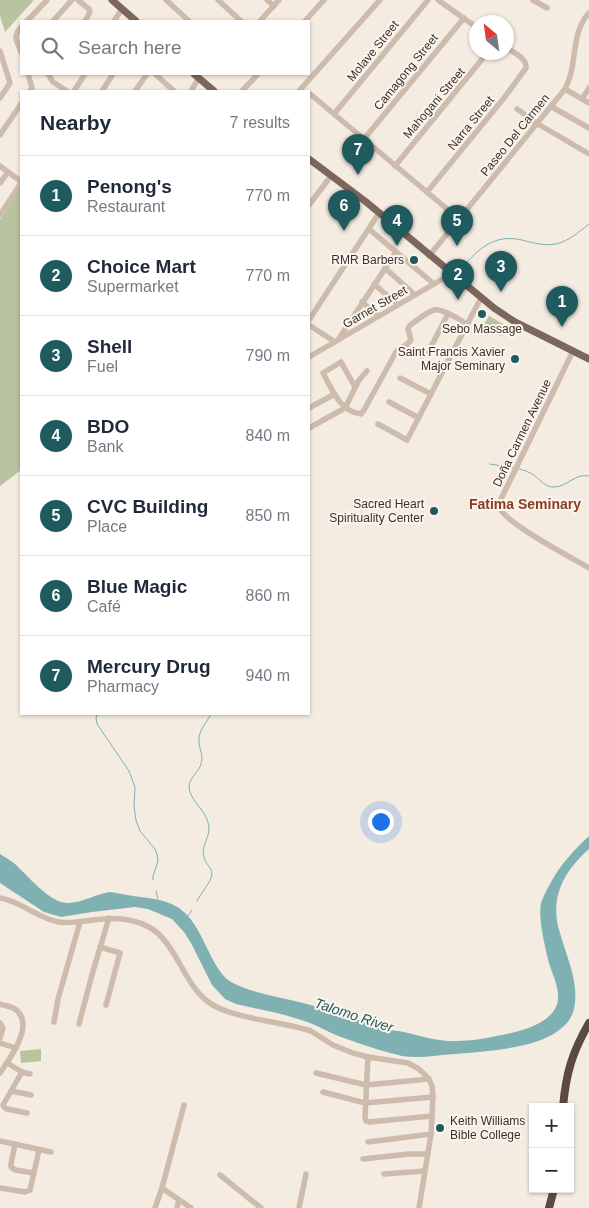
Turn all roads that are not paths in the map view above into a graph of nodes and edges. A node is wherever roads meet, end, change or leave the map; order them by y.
1 (47, 0) edge
2 (72, 0) edge
3 (78, 0) edge
4 (112, 0) edge
5 (166, 0) edge
6 (218, 0) edge
7 (268, 0) edge
8 (279, 0) edge
9 (324, 0) edge
10 (380, 0) edge
11 (428, 0) edge
12 (438, 0) edge
13 (533, 0) edge
14 (274, 6) junction
15 (547, 8) dead end
16 (122, 9) junction
17 (589, 13) edge
18 (464, 18) junction
19 (28, 20) edge
20 (54, 20) edge
21 (86, 20) edge
22 (115, 20) edge
23 (135, 20) edge
24 (189, 20) edge
25 (240, 20) edge
26 (261, 20) edge
27 (306, 20) edge
28 (469, 22) edge
29 (20, 28) edge
30 (20, 49) edge
31 (0, 53) edge
32 (514, 53) edge
33 (481, 60) edge
34 (28, 75) edge
35 (48, 75) edge
36 (84, 75) edge
37 (113, 75) edge
38 (146, 75) edge
39 (156, 75) edge
40 (197, 76) edge
41 (256, 76) edge
42 (589, 88) edge
43 (166, 89) edge
44 (565, 89) junction
45 (31, 90) edge
46 (66, 90) edge
47 (75, 90) edge
48 (103, 90) edge
49 (136, 90) edge
50 (191, 90) edge
51 (213, 90) edge
52 (243, 90) edge
53 (305, 90) edge
54 (310, 96) edge
55 (0, 98) edge
56 (582, 99) junction
57 (589, 103) edge
58 (20, 105) edge
59 (552, 107) junction
60 (517, 109) dead end
61 (334, 114) junction
62 (538, 124) junction
63 (589, 128) edge
64 (0, 134) edge
65 (364, 139) junction
66 (589, 154) edge
67 (310, 160) edge
68 (0, 166) edge
69 (395, 166) junction
70 (8, 172) junction
71 (20, 174) edge
72 (332, 176) junction
73 (17, 178) junction
74 (20, 180) edge
75 (0, 183) edge
76 (20, 185) edge
77 (427, 192) junction
78 (310, 204) edge
79 (380, 213) junction
80 (0, 215) edge
81 (459, 220) junction
82 (369, 230) junction
83 (396, 252) junction
84 (430, 256) junction
85 (385, 268) junction
86 (452, 274) junction
87 (374, 284) junction
88 (434, 284) junction
89 (416, 295) junction
90 (481, 298) junction
91 (362, 302) junction
92 (398, 305) junction
93 (448, 314) junction
94 (379, 316) junction
95 (310, 318) edge
96 (467, 324) junction
97 (310, 326) edge
98 (336, 341) junction
99 (404, 347) junction
100 (573, 352) junction
101 (310, 356) edge
102 (589, 360) edge
103 (366, 370) dead end
104 (400, 378) dead end
105 (355, 386) junction
106 (335, 394) junction
107 (431, 394) junction
108 (389, 402) dead end
109 (310, 407) edge
110 (345, 408) junction
111 (418, 418) junction
112 (378, 424) dead end
113 (310, 427) edge
114 (589, 568) edge
115 (0, 898) edge
116 (109, 918) junction
117 (80, 922) junction
118 (100, 947) junction
119 (0, 1004) edge
120 (106, 1005) dead end
121 (54, 1022) dead end
122 (589, 1023) edge
123 (0, 1024) edge
124 (79, 1024) dead end
125 (0, 1038) edge
126 (0, 1043) edge
127 (16, 1048) junction
128 (368, 1057) junction
129 (7, 1063) junction
130 (22, 1072) junction
131 (0, 1073) edge
132 (316, 1073) dead end
133 (30, 1074) dead end
134 (429, 1079) junction
135 (366, 1085) junction
136 (11, 1091) junction
137 (323, 1092) dead end
138 (31, 1095) dead end
139 (433, 1097) junction
140 (365, 1103) junction
141 (563, 1103) edge
142 (184, 1105) dead end
143 (27, 1113) dead end
144 (432, 1116) junction
145 (431, 1134) junction
146 (0, 1141) edge
147 (368, 1142) dead end
148 (15, 1144) junction
149 (39, 1150) junction
150 (51, 1152) dead end
151 (428, 1154) junction
152 (363, 1159) dead end
153 (425, 1171) junction
154 (34, 1173) junction
155 (306, 1174) dead end
156 (384, 1174) dead end
157 (220, 1175) dead end
158 (0, 1188) edge
159 (162, 1188) junction
160 (553, 1193) edge
161 (179, 1200) junction
162 (155, 1208) edge
163 (177, 1208) edge
164 (191, 1208) edge
165 (261, 1208) edge
166 (299, 1208) edge
167 (419, 1208) edge
168 (549, 1208) edge

1 - 19 street
2 - 20 street
3 - 21 street
4 - 16 main road
5 - 24 street
6 - 25 street
7 - 14 street
8 - 14 street
9 - 27 street
10 - 53 street
11 - 61 street, Molave Street
12 - 18 street
13 - 15 street
14 - 26 street
16 - 22 street
16 - 23 main road
17 - 44 street, Paseo Del Carmen
18 - 28 street
18 - 65 street, Camagong Street
29 - 30 street
31 - 55 street
32 - 77 street, Narra Street
33 - 69 street, Mahogani Street
34 - 45 street
35 - 46 street
36 - 47 street
37 - 48 street
38 - 49 street
39 - 43 street
40 - 50 street
40 - 51 main road
41 - 52 street
42 - 56 street
44 - 56 street
44 - 59 street, Paseo Del Carmen
54 - 61 street
56 - 57 street
58 - 64 street
59 - 62 street, Paseo Del Carmen
59 - 63 street
60 - 62 street
61 - 65 street
62 - 66 street
62 - 81 street, Paseo Del Carmen
65 - 69 street
67 - 72 main road
68 - 70 street
69 - 77 street
70 - 73 street
70 - 75 street
71 - 73 street
72 - 78 street
72 - 79 main road
73 - 74 street
76 - 80 street
77 - 81 street
79 - 82 street
79 - 84 main road
81 - 84 street, Paseo Del Carmen
82 - 83 street
82 - 95 street
83 - 85 street
83 - 88 street
84 - 86 main road
85 - 87 street
85 - 89 street
86 - 88 street, Garnet Street
86 - 90 main road
87 - 91 street
87 - 92 street
88 - 89 street, Garnet Street
89 - 92 street, Garnet Street
90 - 96 street
90 - 100 main road
91 - 94 street
91 - 98 street
92 - 94 street, Garnet Street
93 - 96 street
93 - 99 street
93 - 99 street
94 - 98 street, Garnet Street
96 - 107 street
97 - 98 street
98 - 101 street, Garnet Street
99 - 110 street
100 - 102 main road
100 - 114 street, Doña Carmen Avenue
103 - 105 street
104 - 107 street
105 - 106 street
105 - 110 street
106 - 109 street
106 - 110 street
107 - 111 street
108 - 111 street
110 - 113 street
111 - 112 street
115 - 117 street
116 - 117 street
116 - 118 street
116 - 128 street
117 - 121 street
118 - 120 street
118 - 124 street
119 - 127 street
122 - 141 highway
123 - 125 street
126 - 127 street
127 - 129 street
128 - 134 street
128 - 135 street
129 - 130 street
129 - 131 street
130 - 133 street
130 - 136 street
132 - 135 street
134 - 135 street
134 - 139 street
135 - 140 street
136 - 138 street
136 - 143 street
137 - 140 street
139 - 140 street
139 - 144 street
140 - 144 street
142 - 159 street
144 - 145 street
145 - 147 street
145 - 151 street
146 - 148 street
148 - 149 street
148 - 154 street
149 - 150 street
149 - 154 street
151 - 152 street
151 - 153 street
153 - 156 street
153 - 167 street
154 - 158 street
155 - 166 street
157 - 165 street
159 - 161 street
159 - 162 street
160 - 168 highway
161 - 163 street
161 - 164 street

